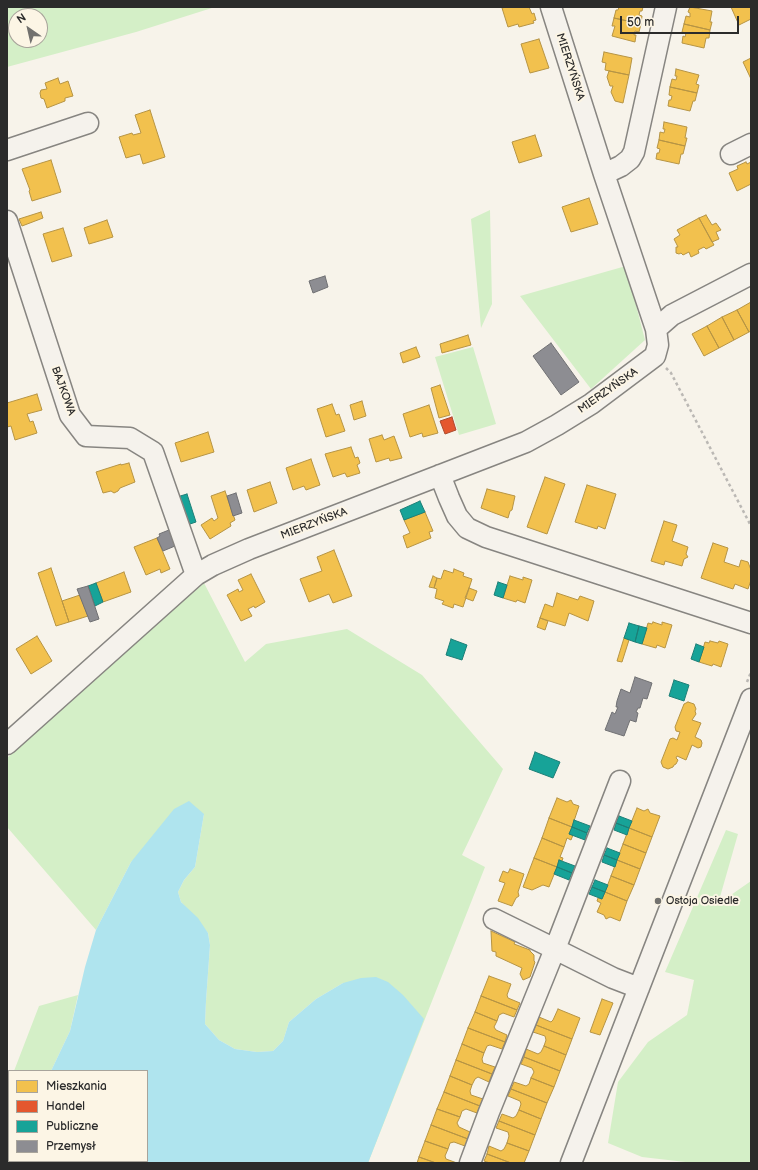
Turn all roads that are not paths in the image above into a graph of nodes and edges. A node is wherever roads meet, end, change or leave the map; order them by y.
1 (551, 7) edge
2 (666, 7) edge
3 (88, 123) dead end
4 (751, 144) edge
5 (7, 150) edge
6 (731, 154) dead end
7 (604, 174) junction
8 (7, 221) edge
9 (751, 274) edge
10 (656, 329) junction
11 (440, 474) junction
12 (196, 575) junction
13 (751, 623) edge
14 (751, 698) edge
15 (7, 744) edge
16 (620, 781) dead end
17 (494, 919) dead end
18 (555, 949) junction
19 (639, 988) junction
20 (470, 1163) edge
21 (572, 1163) edge

1 - 7 street, MIERZYŃSKA
2 - 7 street
3 - 5 street
4 - 6 street
7 - 10 street, MIERZYŃSKA
8 - 12 street, BAJKOWA
9 - 10 street
10 - 11 street, MIERZYŃSKA
11 - 12 street, MIERZYŃSKA
11 - 13 street
12 - 15 street, MIERZYŃSKA
14 - 19 street
16 - 18 street
17 - 18 street
18 - 19 street
18 - 20 street
19 - 21 street

